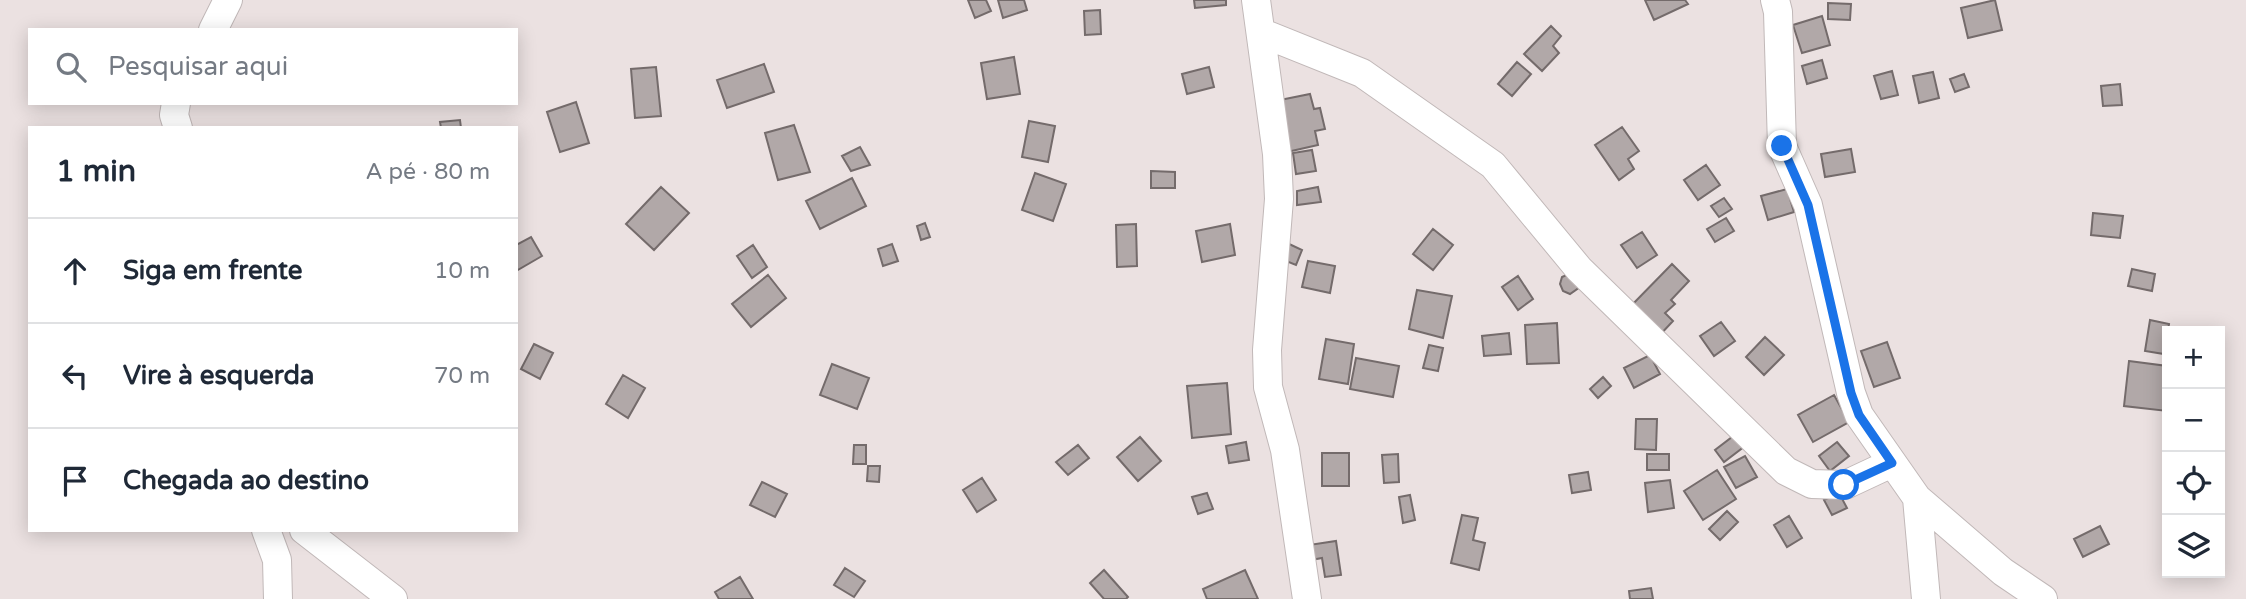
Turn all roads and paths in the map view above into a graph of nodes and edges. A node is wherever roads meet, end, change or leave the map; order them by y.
1 (228, 0) edge
2 (1256, 0) edge
3 (1775, 0) edge
4 (214, 28) edge
5 (1262, 33) junction
6 (176, 105) edge
7 (177, 126) edge
8 (1892, 463) junction
9 (1917, 498) junction
10 (267, 532) edge
11 (307, 532) edge
12 (278, 599) edge
13 (393, 599) edge
14 (1307, 599) edge
15 (1926, 599) edge
16 (2043, 599) edge

1 - 4 street
2 - 5 street
3 - 8 street
5 - 8 street
5 - 14 street
6 - 7 street
8 - 9 street
9 - 15 street
9 - 16 street
10 - 12 street
11 - 13 street

